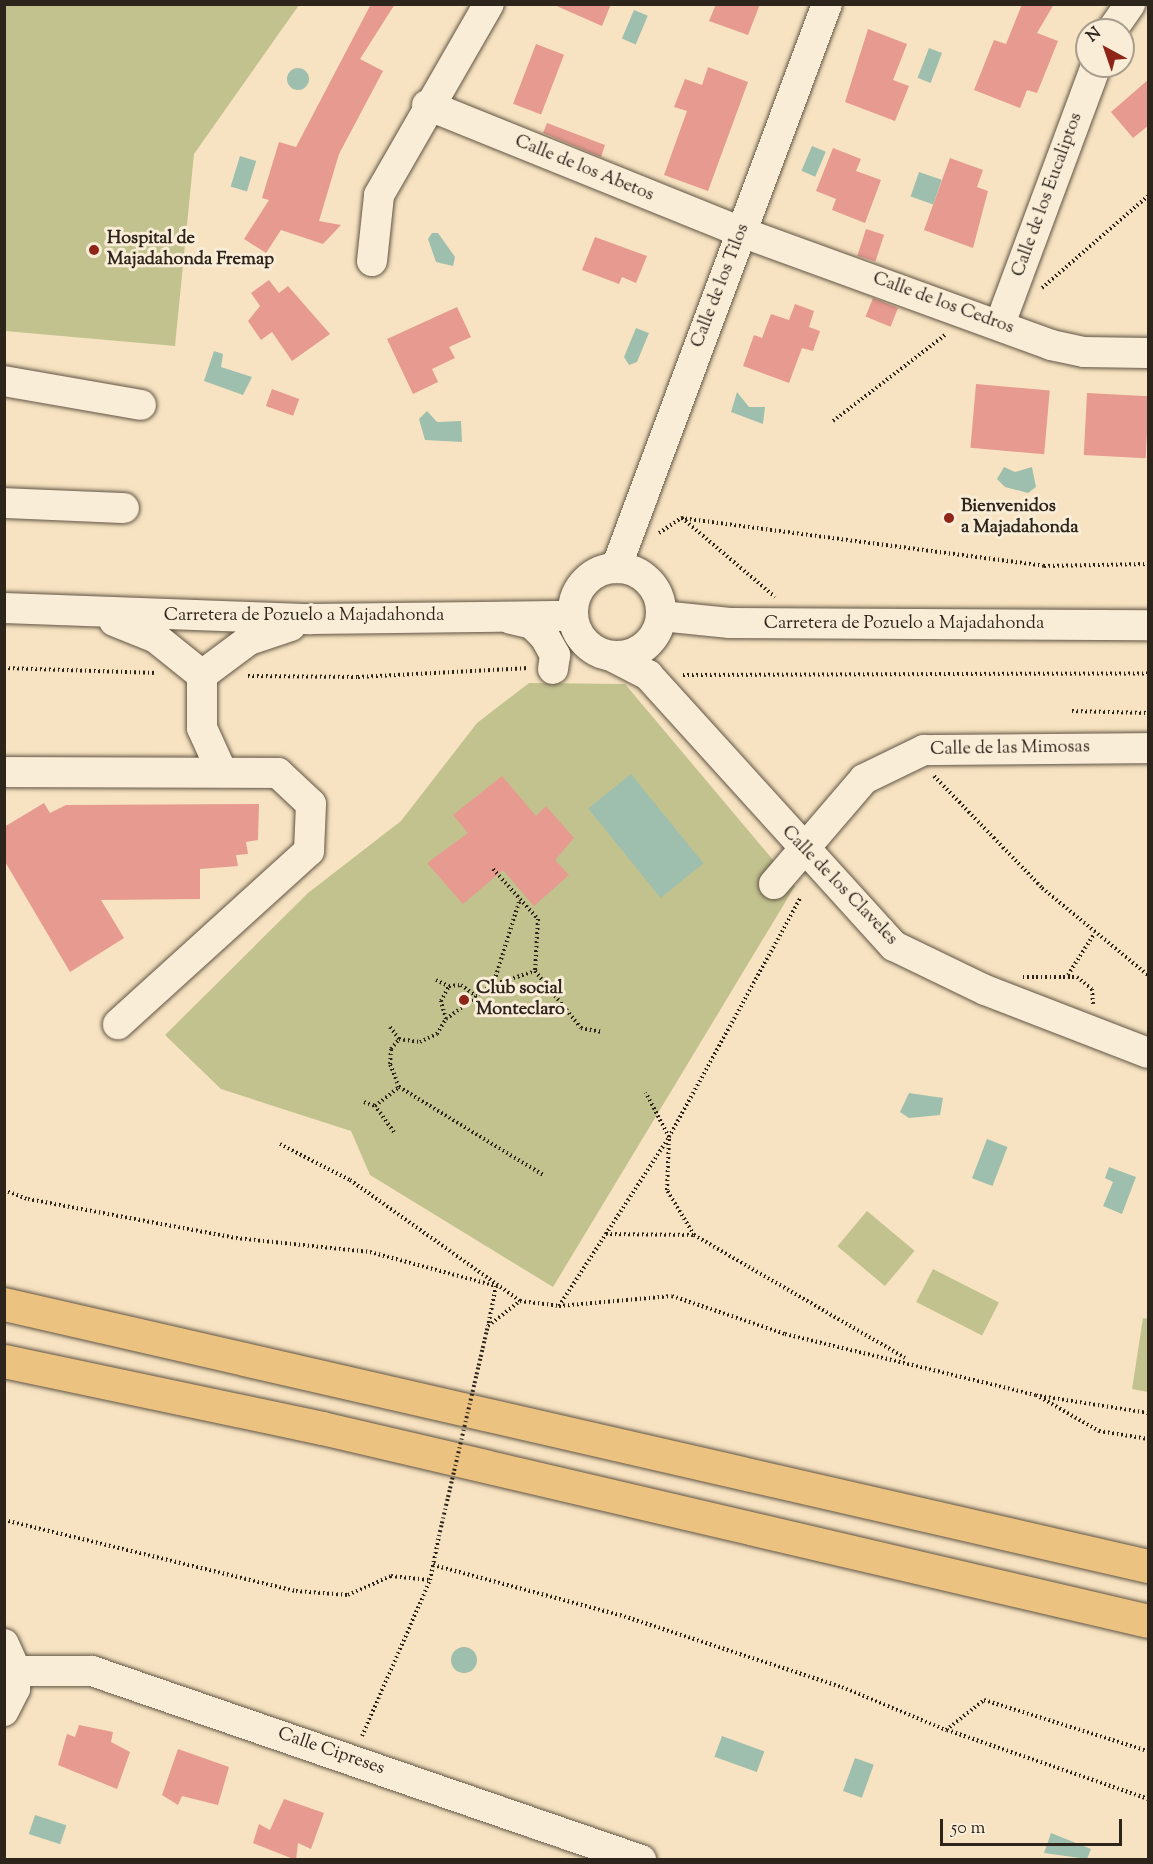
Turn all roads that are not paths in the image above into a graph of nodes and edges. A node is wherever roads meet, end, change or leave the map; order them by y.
1 (489, 4) edge
2 (827, 4) edge
3 (1130, 4) edge
4 (1120, 18) edge
5 (1092, 78) edge
6 (427, 105) junction
7 (741, 232) junction
8 (372, 261) dead end
9 (1000, 324) junction
10 (1149, 353) edge
11 (4, 381) edge
12 (141, 405) dead end
13 (4, 503) edge
14 (124, 508) dead end
15 (616, 568) junction
16 (4, 608) edge
17 (36, 613) junction
18 (98, 614) junction
19 (499, 616) junction
20 (573, 616) junction
21 (661, 616) junction
22 (311, 619) junction
23 (4, 620) edge
24 (1149, 625) edge
25 (646, 646) junction
26 (611, 656) junction
27 (553, 669) dead end
28 (202, 675) junction
29 (648, 675) junction
30 (1149, 748) edge
31 (4, 772) edge
32 (222, 772) junction
33 (811, 860) junction
34 (774, 884) dead end
35 (118, 1024) dead end
36 (1149, 1053) edge
37 (4, 1304) edge
38 (4, 1361) edge
39 (1149, 1566) edge
40 (1149, 1621) edge
41 (4, 1644) edge
42 (16, 1671) junction
43 (4, 1711) edge
44 (641, 1860) edge

1 - 6 street
2 - 7 street, Calle de los Tilos
3 - 4 street
5 - 9 street, Calle de los Eucaliptos
6 - 7 street, Calle de los Abetos
6 - 8 street
7 - 9 street, Calle de los Cedros
7 - 15 street, Calle de los Tilos
9 - 10 street, Calle de los Cedros
11 - 12 street
13 - 14 street
15 - 20 street
15 - 21 street
16 - 17 street, Carretera de Pozuelo a Majadahonda
17 - 18 street, Carretera de Pozuelo a Majadahonda
17 - 23 street, Carretera de Pozuelo a Majadahonda
18 - 22 street, Carretera de Pozuelo a Majadahonda
18 - 28 street
19 - 20 street, Carretera de Pozuelo a Majadahonda
19 - 22 street, Carretera de Pozuelo a Majadahonda
19 - 27 street
20 - 26 street
21 - 24 street, Carretera de Pozuelo a Majadahonda
21 - 25 street
22 - 28 street
25 - 26 street
25 - 29 street
26 - 29 street, Calle de los Claveles
28 - 32 street
29 - 33 street, Calle de los Claveles
30 - 33 street, Calle de las Mimosas
31 - 32 street
32 - 35 street
33 - 34 street, Calle de las Mimosas
33 - 36 street, Calle de los Claveles
37 - 39 highway
38 - 40 highway
41 - 42 street
42 - 43 street
42 - 44 street, Calle Cipreses

